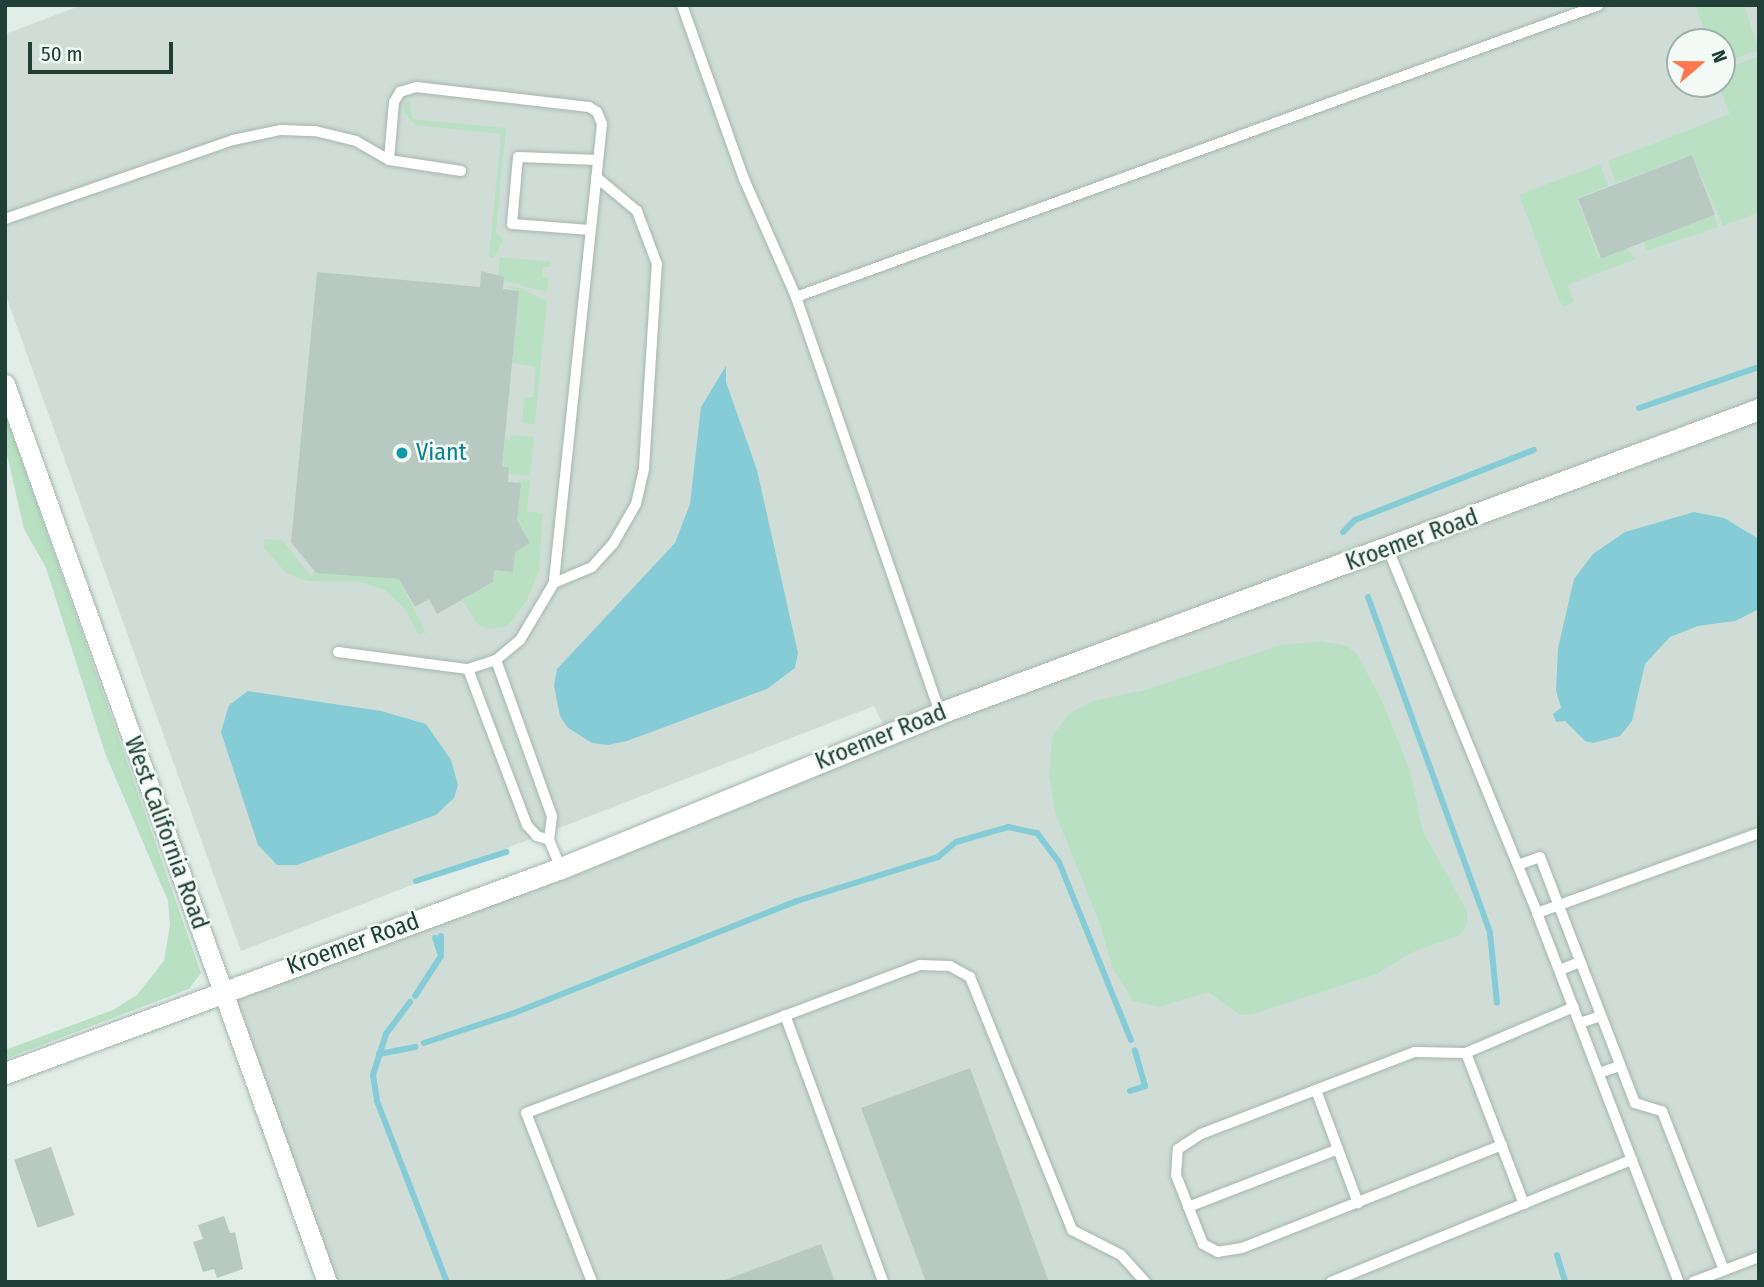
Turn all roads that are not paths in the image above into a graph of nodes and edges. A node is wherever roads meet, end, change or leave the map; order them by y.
1 (682, 5) edge
2 (1599, 5) edge
3 (389, 160) junction
4 (598, 160) junction
5 (461, 171) dead end
6 (596, 177) junction
7 (5, 219) edge
8 (590, 230) junction
9 (796, 297) junction
10 (5, 384) edge
11 (1759, 409) edge
12 (1388, 549) junction
13 (554, 583) junction
14 (338, 652) dead end
15 (496, 660) junction
16 (468, 669) junction
17 (940, 713) junction
18 (1759, 833) edge
19 (549, 840) junction
20 (1518, 865) junction
21 (561, 868) junction
22 (1559, 905) junction
23 (1537, 913) junction
24 (1580, 962) junction
25 (1560, 970) junction
26 (223, 992) junction
27 (1574, 1007) junction
28 (785, 1015) junction
29 (1600, 1016) junction
30 (1580, 1024) junction
31 (1466, 1052) junction
32 (1619, 1066) junction
33 (5, 1073) edge
34 (1599, 1073) junction
35 (1316, 1090) junction
36 (1502, 1145) junction
37 (1338, 1149) junction
38 (1633, 1160) junction
39 (1358, 1203) junction
40 (1524, 1204) junction
41 (1188, 1207) junction
42 (1759, 1257) edge
43 (1724, 1270) junction
44 (327, 1282) edge
45 (592, 1282) edge
46 (883, 1282) edge
47 (1145, 1282) edge
48 (1331, 1282) edge
49 (1679, 1282) edge
50 (1693, 1282) edge

1 - 9 lane
2 - 9 lane
3 - 4 lane
3 - 5 lane
3 - 7 lane
4 - 6 lane
4 - 8 lane
6 - 8 lane
6 - 13 lane
8 - 13 lane
9 - 17 lane
10 - 26 street, West California Road
11 - 12 street, Kroemer Road
12 - 17 street, Kroemer Road
12 - 20 lane
13 - 15 lane
14 - 16 lane
15 - 16 lane
15 - 19 lane
16 - 19 lane
17 - 21 street, Kroemer Road
18 - 22 lane
19 - 21 lane
20 - 22 lane
20 - 23 lane
21 - 26 street, Kroemer Road
22 - 23 lane
22 - 24 lane
23 - 25 lane
24 - 25 lane
24 - 29 lane
25 - 27 lane
26 - 33 street, Kroemer Road
26 - 44 street, West California Road
27 - 30 lane
27 - 31 lane
28 - 45 lane
28 - 46 lane
28 - 47 lane
29 - 30 lane
29 - 32 lane
30 - 34 lane
31 - 35 lane
31 - 36 lane
32 - 34 lane
32 - 43 lane
34 - 38 lane
35 - 37 lane
35 - 41 lane
36 - 39 lane
36 - 40 lane
37 - 39 lane
37 - 41 lane
38 - 40 lane
38 - 49 lane
39 - 41 lane
40 - 48 lane
42 - 43 lane
43 - 50 lane

